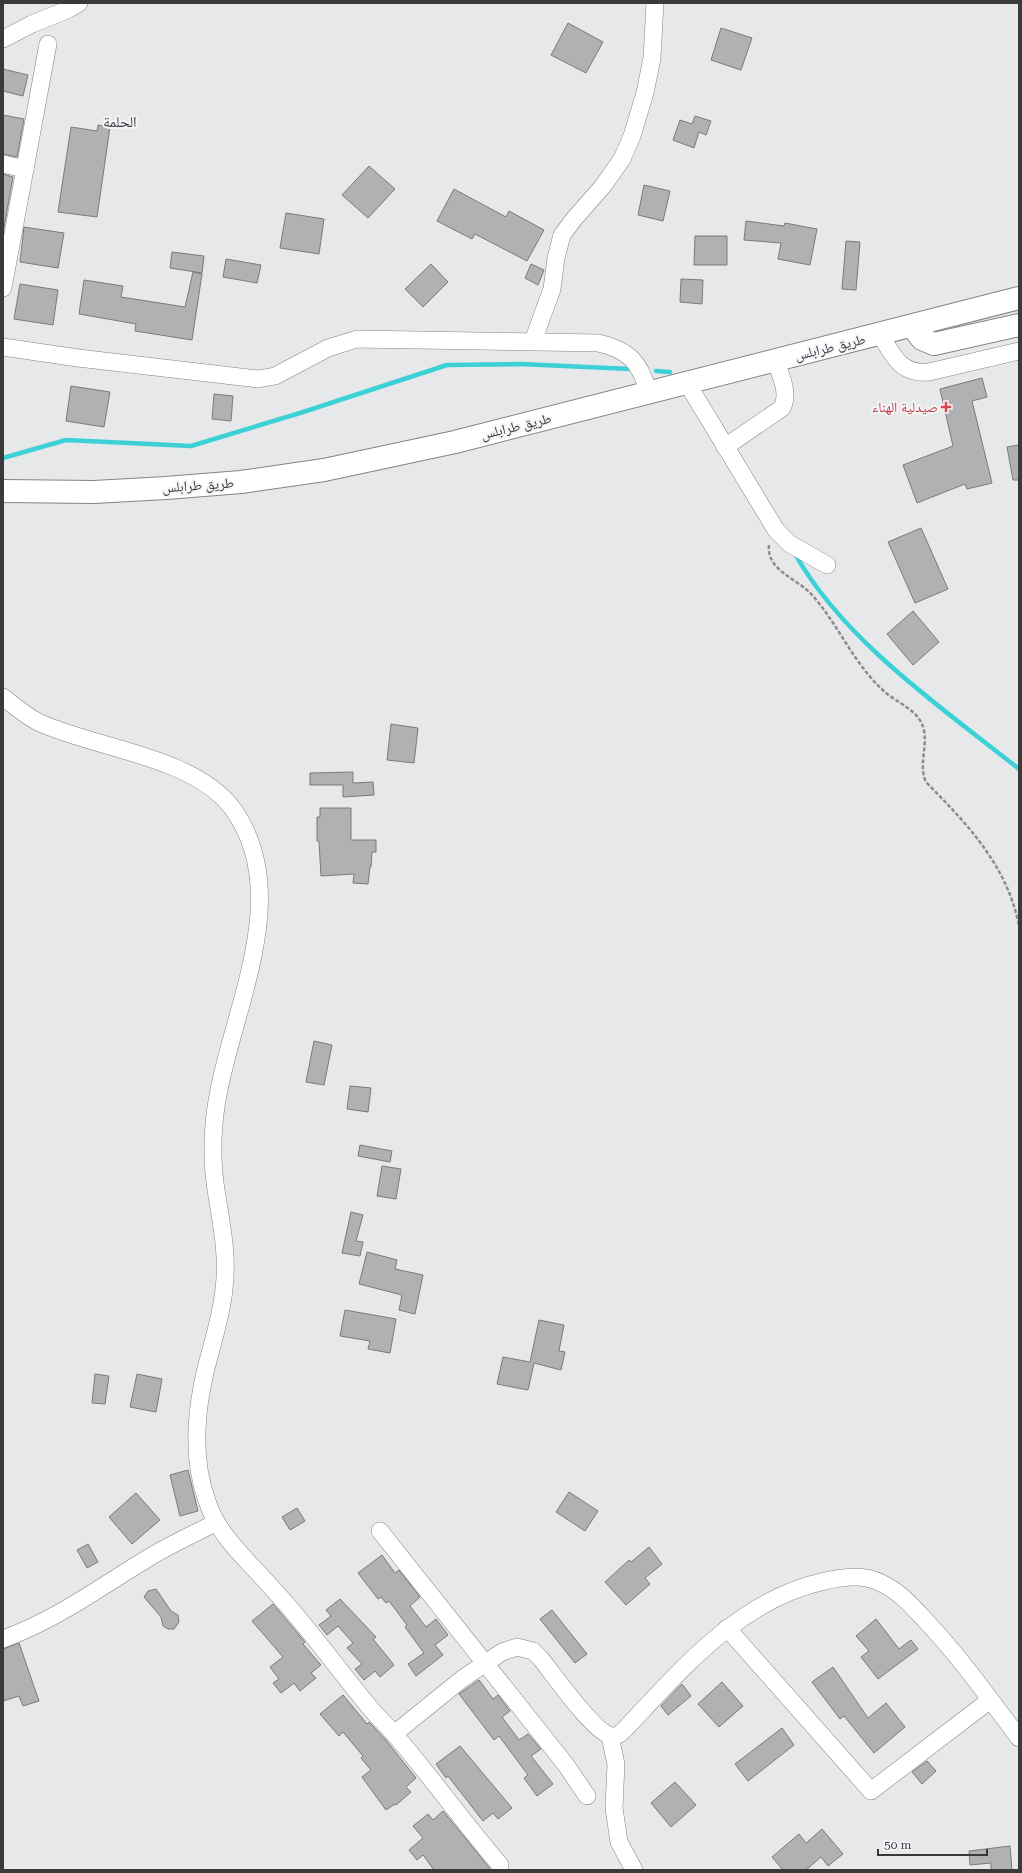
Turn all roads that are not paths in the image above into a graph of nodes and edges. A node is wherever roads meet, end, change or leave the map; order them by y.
1 (79, 3) edge
2 (655, 3) edge
3 (3, 39) edge
4 (48, 44) dead end
5 (3, 164) edge
6 (25, 169) junction
7 (3, 288) edge
8 (1019, 298) edge
9 (1019, 325) edge
10 (912, 326) junction
11 (880, 334) junction
12 (533, 341) junction
13 (3, 346) edge
14 (1019, 351) edge
15 (776, 361) junction
16 (687, 383) junction
17 (649, 393) junction
18 (725, 447) junction
19 (3, 491) edge
20 (827, 565) dead end
21 (3, 697) edge
22 (215, 1523) junction
23 (380, 1531) dead end
24 (727, 1628) junction
25 (3, 1639) edge
26 (487, 1663) junction
27 (990, 1700) junction
28 (394, 1734) junction
29 (610, 1736) junction
30 (1019, 1738) edge
31 (587, 1796) dead end
32 (500, 1865) dead end
33 (634, 1870) edge

1 - 3 street
2 - 12 street
4 - 6 street
5 - 6 street
6 - 7 street
8 - 10 highway, طريق طرابلس
9 - 10 highway
10 - 11 highway, طريق طرابلس
11 - 14 street
11 - 15 highway, طريق طرابلس
12 - 13 street
12 - 17 street
15 - 16 highway, طريق طرابلس
15 - 18 street
16 - 17 highway, طريق طرابلس
16 - 18 street
17 - 19 highway, طريق طرابلس
18 - 20 street
21 - 22 street
22 - 25 street
22 - 28 street
23 - 26 street
24 - 27 street
24 - 27 street
24 - 29 street
26 - 28 street
26 - 29 street
26 - 31 street
27 - 30 street
28 - 32 street
29 - 33 street

